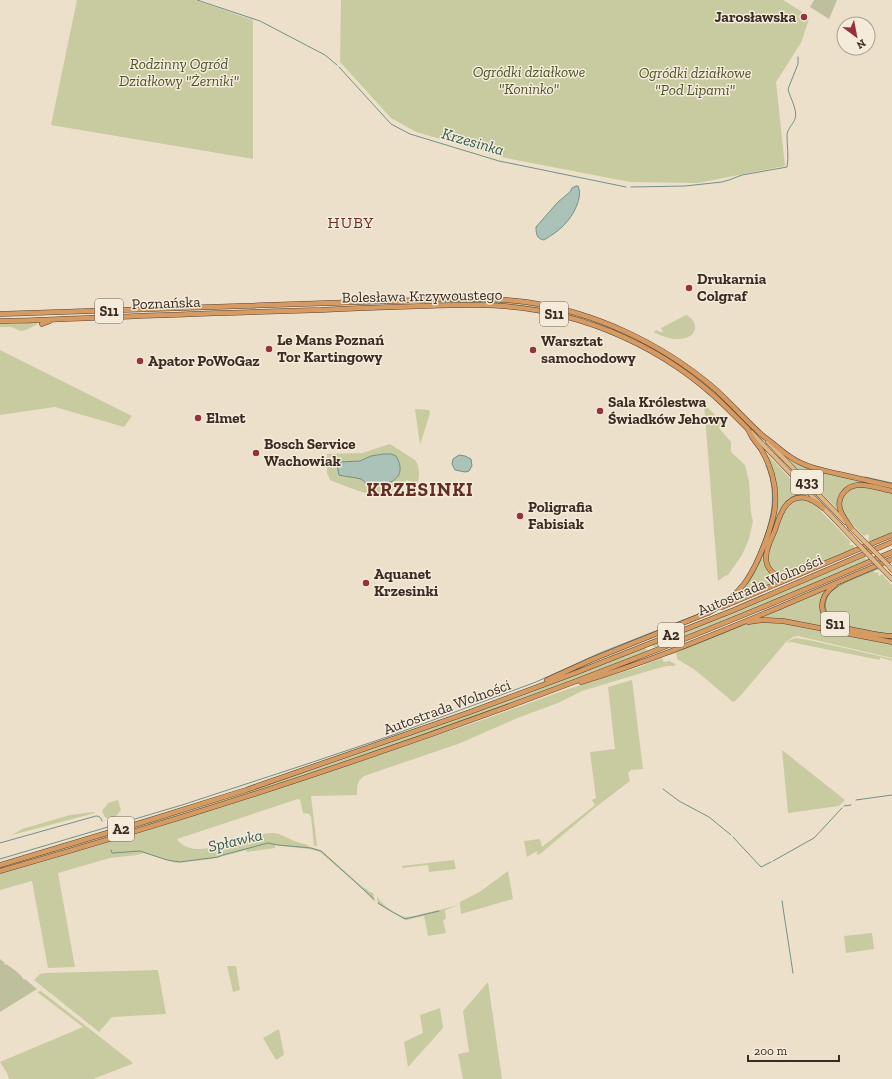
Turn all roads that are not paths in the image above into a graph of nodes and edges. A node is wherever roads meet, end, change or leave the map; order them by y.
1 (285, 304) joint
2 (285, 311) joint
3 (0, 314) edge
4 (58, 319) junction
5 (0, 321) edge
6 (42, 324) dead end
7 (749, 431) junction
8 (763, 436) junction
9 (892, 486) edge
10 (892, 491) edge
11 (823, 508) junction
12 (851, 528) junction
13 (892, 535) edge
14 (892, 542) edge
15 (892, 552) edge
16 (892, 559) edge
17 (892, 570) edge
18 (798, 576) junction
19 (892, 579) edge
20 (843, 580) junction
21 (708, 612) junction
22 (729, 628) junction
23 (892, 636) edge
24 (892, 642) edge
25 (564, 686) junction
26 (519, 694) junction
27 (0, 865) edge
28 (0, 870) edge

1 - 3 highway, Poznańska / S11
1 - 8 highway, Bolesława Krzywoustego / S11
2 - 4 highway, Poznańska / S11
2 - 7 highway, Bolesława Krzywoustego / S11
4 - 5 highway, Poznańska / S11
4 - 6 highway
7 - 11 highway, Bolesława Krzywoustego / S11
7 - 21 highway
8 - 9 highway, S11
8 - 12 highway, Bolesława Krzywoustego / 433
10 - 12 highway
11 - 18 highway
11 - 19 highway, Bolesława Krzywoustego / S11, bridge
12 - 17 highway, Bolesława Krzywoustego / 433, bridge
13 - 18 highway
14 - 26 highway, Autostrada Wolności / A2
15 - 25 highway, Autostrada Wolności / A2
16 - 20 highway, S11
18 - 21 highway
20 - 22 highway
20 - 23 highway, S11
21 - 26 highway
22 - 24 highway
22 - 25 highway
25 - 28 highway, Autostrada Wolności / A2
26 - 27 highway, Autostrada Wolności / A2

